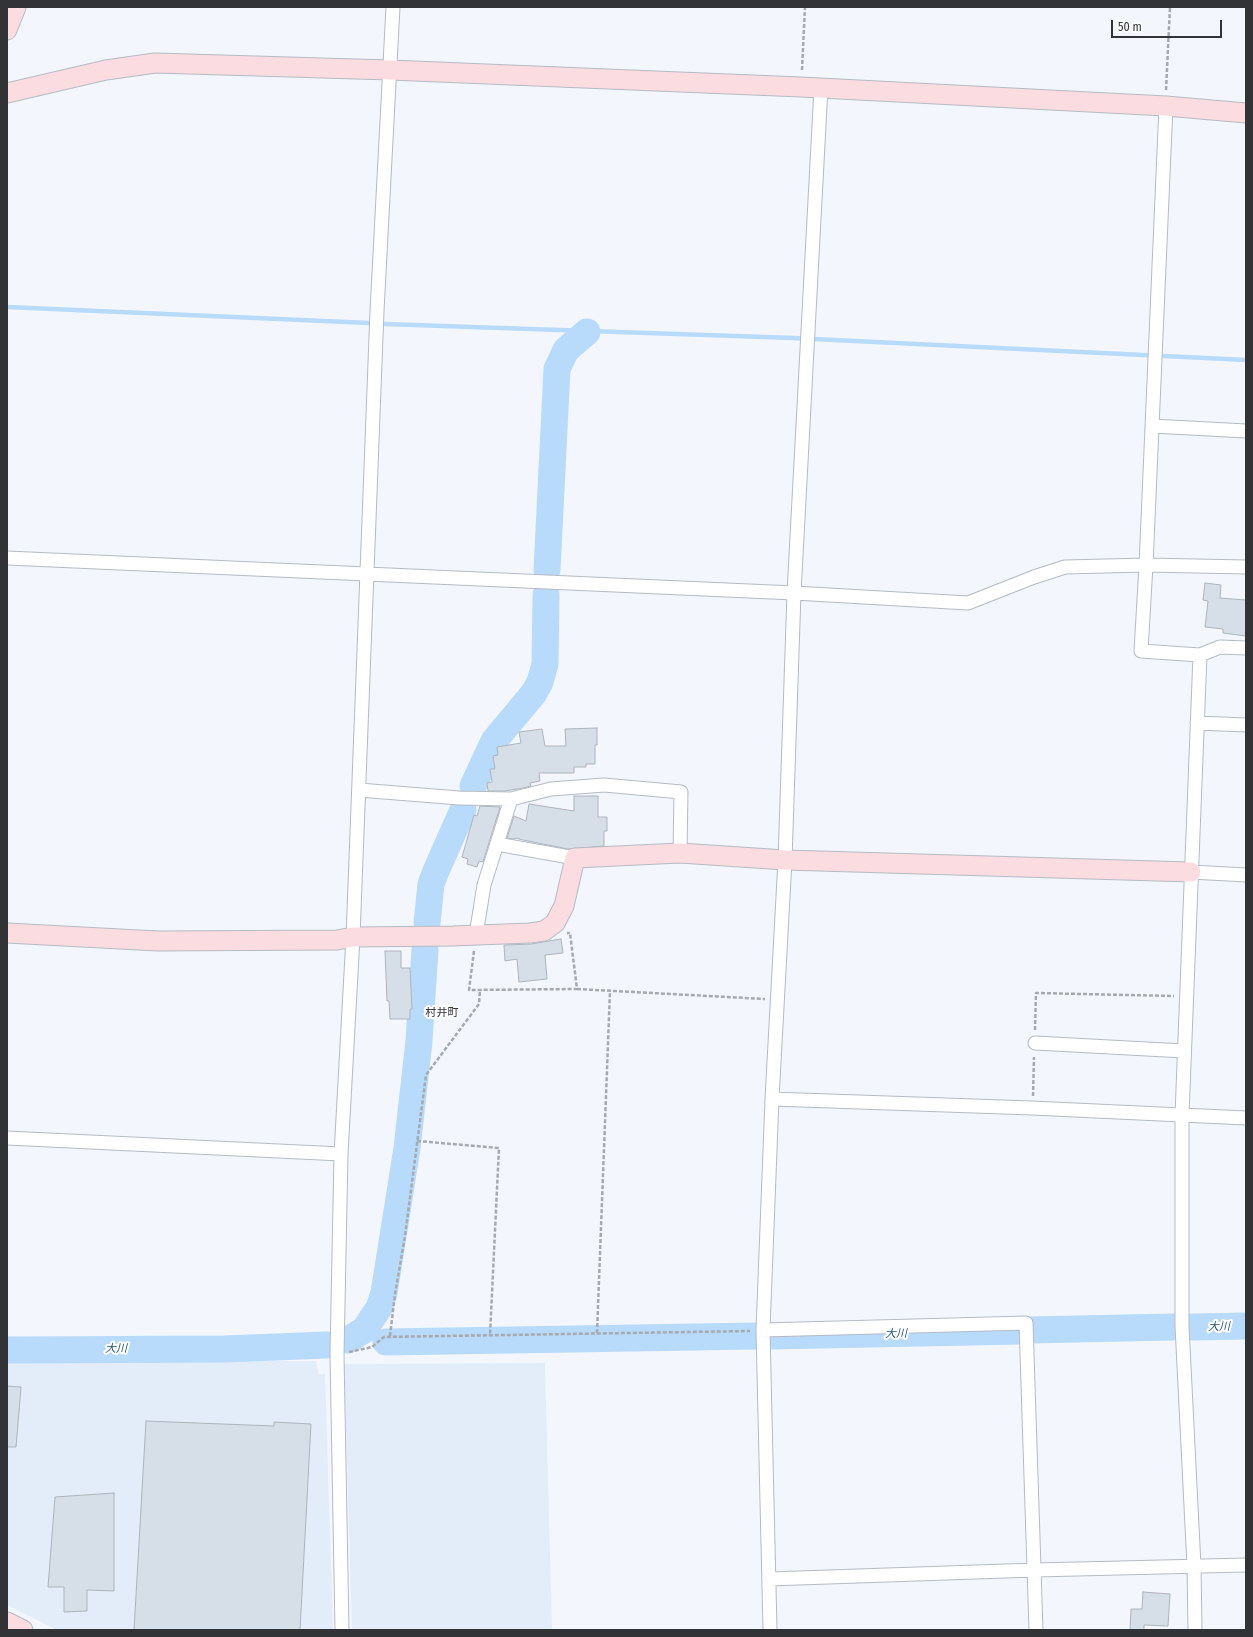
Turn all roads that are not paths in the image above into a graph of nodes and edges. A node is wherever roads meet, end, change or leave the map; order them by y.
1 (16, 7) edge
2 (393, 7) edge
3 (7, 30) edge
4 (390, 70) junction
5 (821, 88) junction
6 (7, 93) edge
7 (1166, 106) junction
8 (1246, 113) edge
9 (1152, 426) junction
10 (1246, 431) edge
11 (7, 558) edge
12 (1146, 564) junction
13 (1246, 567) edge
14 (367, 574) junction
15 (794, 593) junction
16 (1246, 648) edge
17 (1200, 655) junction
18 (1197, 723) junction
19 (1246, 724) edge
20 (359, 790) junction
21 (511, 799) junction
22 (497, 844) junction
23 (680, 853) junction
24 (575, 858) junction
25 (784, 860) junction
26 (1191, 872) junction
27 (1246, 875) edge
28 (7, 933) edge
29 (476, 935) junction
30 (354, 937) junction
31 (1035, 1043) road end
32 (1184, 1051) junction
33 (772, 1099) junction
34 (1182, 1115) junction
35 (1246, 1118) edge
36 (7, 1138) edge
37 (341, 1154) junction
38 (763, 1330) junction
39 (1246, 1565) edge
40 (1194, 1566) junction
41 (1034, 1570) junction
42 (769, 1579) junction
43 (7, 1622) edge
44 (23, 1630) edge
45 (342, 1630) edge
46 (770, 1630) edge
47 (1036, 1630) edge
48 (1195, 1630) edge

1 - 3 street
2 - 4 street
4 - 5 street
4 - 6 street
4 - 14 street
5 - 7 street
5 - 15 street
7 - 8 street
7 - 9 street
9 - 10 street
9 - 12 street
11 - 14 street
12 - 13 street
12 - 15 street
12 - 17 street
14 - 15 street
14 - 20 street
15 - 25 street
16 - 17 street
17 - 18 street
18 - 19 street
18 - 26 street
20 - 21 street
20 - 30 street
21 - 22 street
21 - 23 street
22 - 24 street
22 - 29 street
23 - 24 street
23 - 25 street
24 - 29 street
25 - 26 street
25 - 33 street
26 - 27 street
26 - 32 street
28 - 30 street
29 - 30 street
30 - 37 street
31 - 32 street
32 - 34 street
33 - 34 street
33 - 38 street
34 - 35 street
34 - 40 street
36 - 37 street
37 - 45 street
38 - 41 street
38 - 42 street
39 - 40 street
40 - 41 street
40 - 48 street
41 - 42 street
41 - 47 street
42 - 46 street
43 - 44 street

